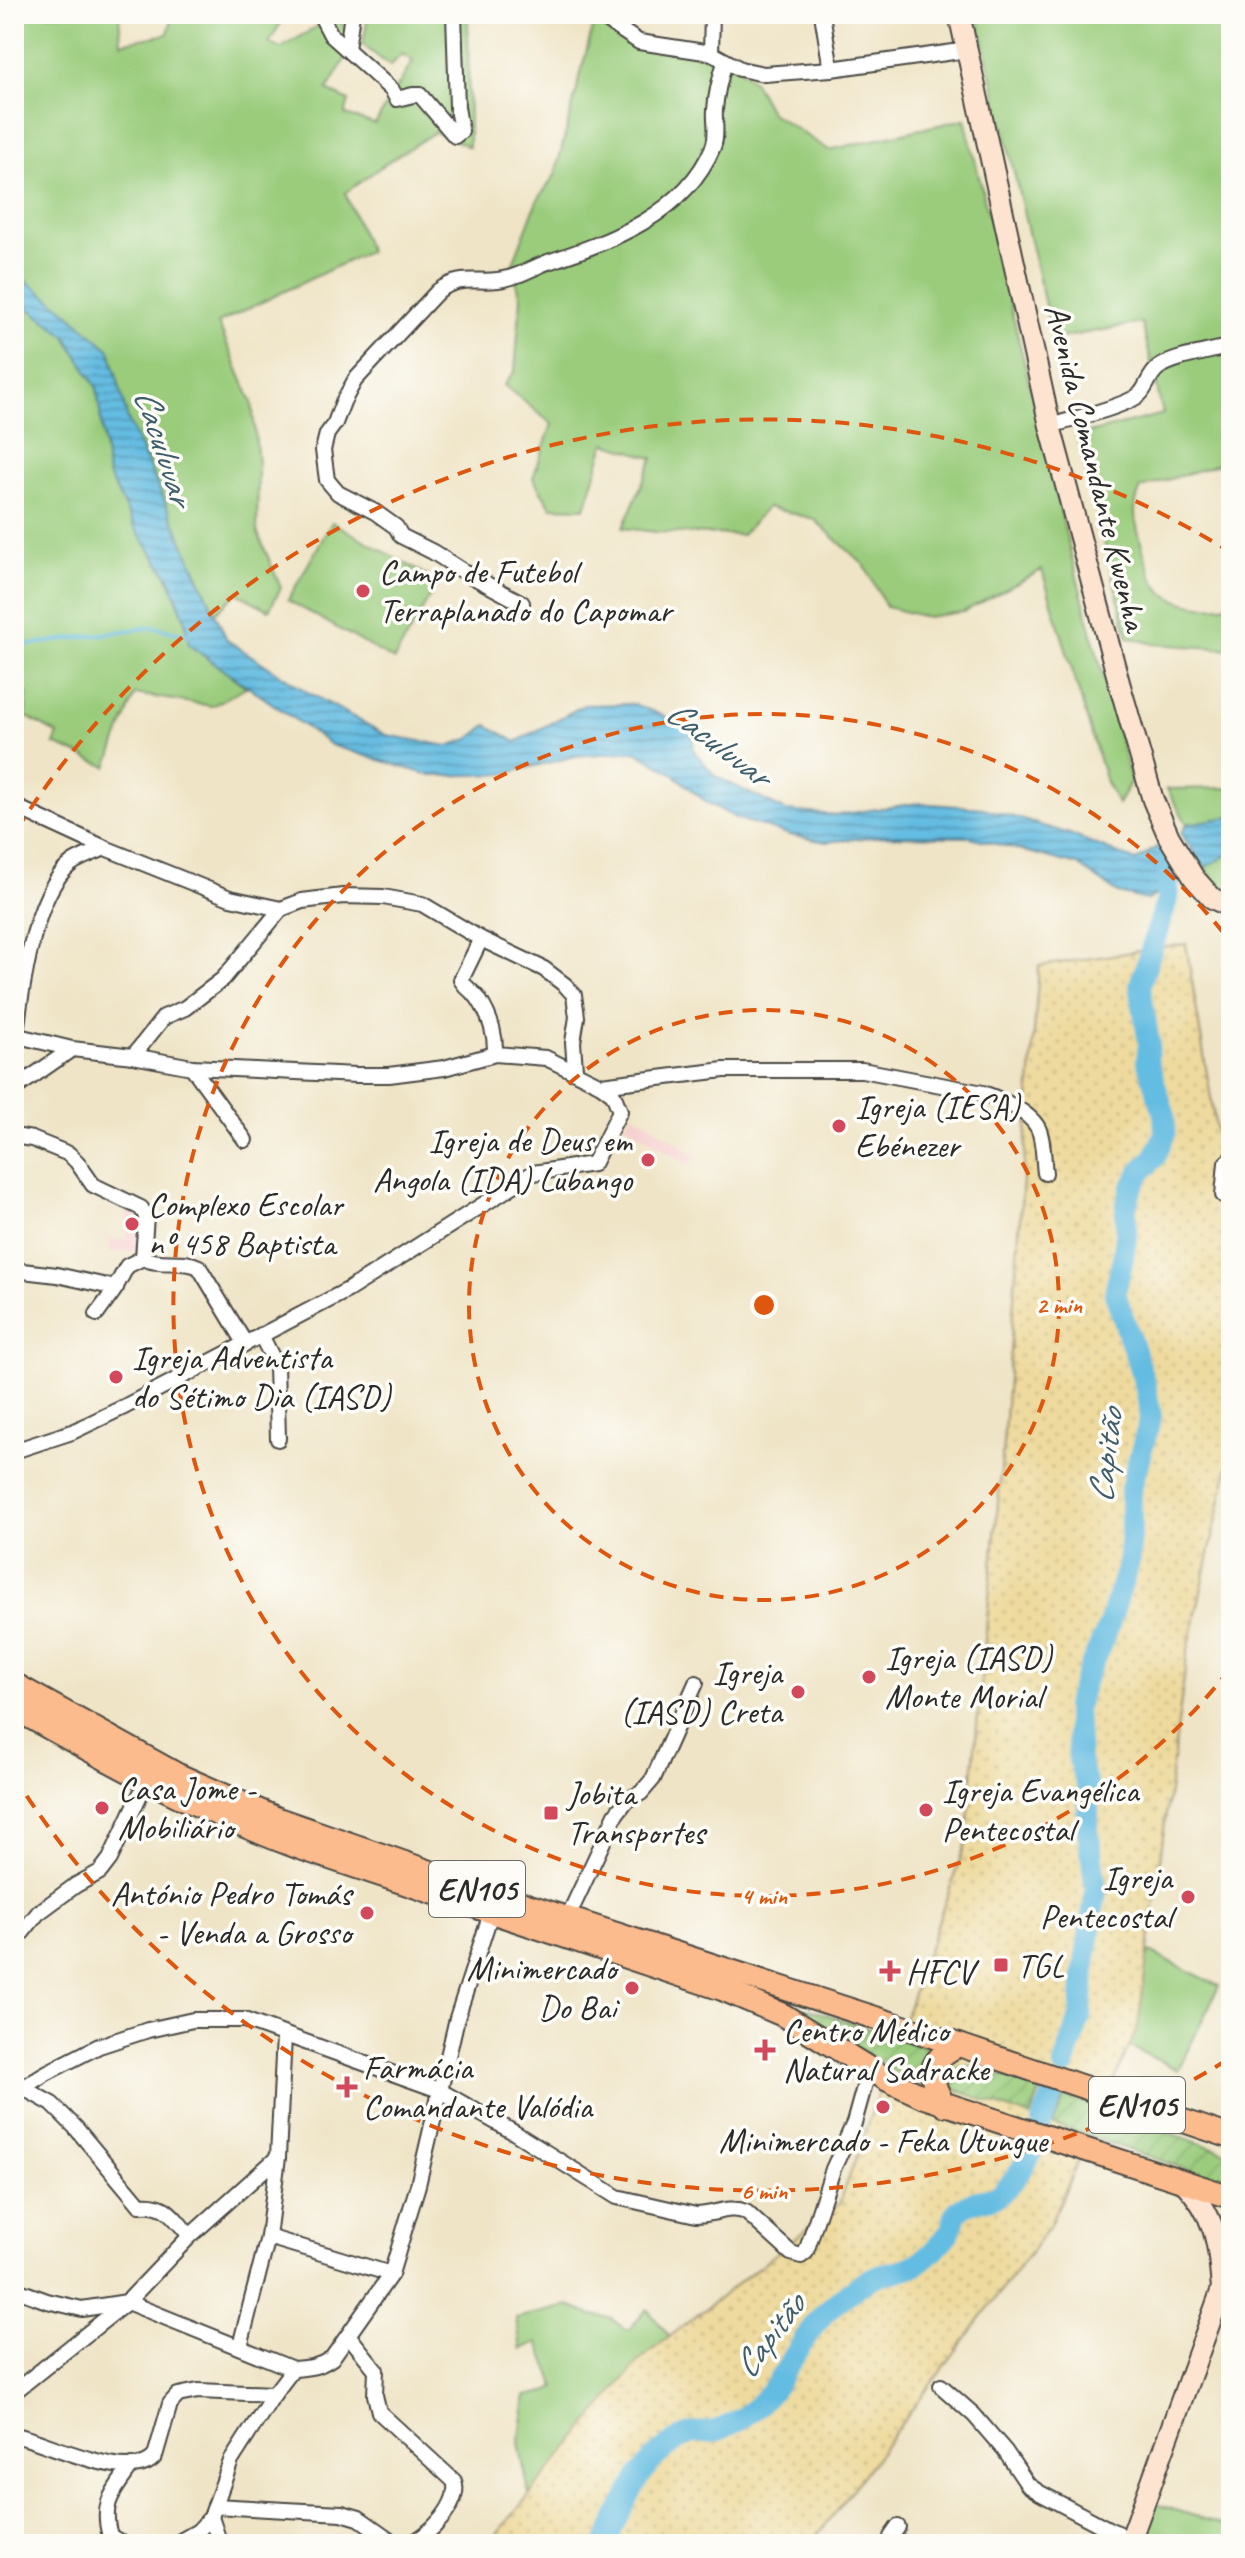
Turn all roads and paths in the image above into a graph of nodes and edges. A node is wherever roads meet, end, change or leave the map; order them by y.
1 (320, 14) edge
2 (352, 14) edge
3 (454, 14) edge
4 (597, 14) edge
5 (712, 14) edge
6 (822, 14) edge
7 (959, 14) edge
8 (347, 49) junction
9 (968, 50) junction
10 (711, 53) junction
11 (725, 62) junction
12 (831, 69) junction
13 (1231, 346) edge
14 (1050, 426) junction
15 (522, 603) dead end
16 (14, 806) edge
17 (105, 848) junction
18 (1231, 907) edge
19 (281, 909) junction
20 (481, 939) junction
21 (15, 1041) edge
22 (72, 1049) junction
23 (495, 1054) junction
24 (133, 1056) junction
25 (192, 1067) junction
26 (575, 1070) junction
27 (601, 1085) junction
28 (14, 1089) edge
29 (14, 1136) edge
30 (245, 1140) dead end
31 (1231, 1159) edge
32 (1045, 1173) dead end
33 (1223, 1195) dead end
34 (143, 1258) junction
35 (14, 1270) edge
36 (116, 1288) junction
37 (97, 1314) dead end
38 (261, 1335) junction
39 (245, 1343) junction
40 (278, 1439) dead end
41 (14, 1451) edge
42 (696, 1683) dead end
43 (14, 1684) edge
44 (14, 1708) edge
45 (146, 1782) junction
46 (492, 1910) junction
47 (567, 1919) junction
48 (14, 1943) edge
49 (284, 2036) junction
50 (959, 2045) junction
51 (869, 2069) junction
52 (17, 2088) edge
53 (439, 2090) junction
54 (944, 2105) junction
55 (1231, 2137) edge
56 (278, 2157) junction
57 (1183, 2181) junction
58 (1231, 2197) edge
59 (190, 2236) junction
60 (268, 2237) junction
61 (391, 2274) junction
62 (1227, 2285) edge
63 (14, 2289) edge
64 (127, 2302) junction
65 (349, 2336) junction
66 (240, 2346) junction
67 (293, 2369) junction
68 (941, 2386) dead end
69 (14, 2392) edge
70 (274, 2394) junction
71 (14, 2435) edge
72 (132, 2465) junction
73 (213, 2512) junction
74 (898, 2527) dead end
75 (1124, 2538) edge
76 (123, 2544) edge
77 (175, 2544) edge
78 (220, 2544) edge
79 (396, 2544) edge
80 (409, 2544) edge
81 (891, 2544) edge
82 (1095, 2544) edge

1 - 8 street
2 - 8 street
3 - 8 street
4 - 10 street
5 - 10 street
6 - 12 street
7 - 9 main road, Avenida Comandante Kwenha
9 - 12 street
9 - 14 main road, Avenida Comandante Kwenha
10 - 11 street
11 - 12 street
11 - 15 street
13 - 14 street
14 - 18 main road, Avenida Comandante Kwenha
16 - 17 street
17 - 19 street
17 - 21 street
19 - 20 street
19 - 24 street
20 - 23 street
20 - 26 street
21 - 22 street
22 - 24 street
22 - 28 street
23 - 25 street
23 - 26 street
24 - 25 street
25 - 30 street
26 - 27 street
27 - 32 street
27 - 38 street
29 - 34 street
31 - 33 street
34 - 36 street
34 - 39 street
35 - 36 street
36 - 37 street
38 - 39 street
38 - 40 street
39 - 41 street
42 - 47 street
43 - 47 main road, EN105
44 - 45 main road, EN105
45 - 46 main road, EN105
45 - 48 street
46 - 51 main road, EN105
46 - 53 street
47 - 50 main road, EN105
49 - 52 street
49 - 53 street
49 - 56 street
50 - 54 main road
50 - 55 main road, EN105
51 - 53 street
51 - 54 main road, EN105
52 - 59 street
53 - 61 street
54 - 57 main road, EN105
56 - 59 street
56 - 60 street
57 - 58 main road, EN105
57 - 62 main road
59 - 64 street
60 - 61 street
60 - 66 street
61 - 65 street
62 - 75 main road
63 - 64 street
64 - 66 street
64 - 69 street
65 - 67 street
65 - 80 street
66 - 67 street
67 - 70 street
68 - 75 street
70 - 72 street
70 - 73 street
71 - 72 street
72 - 76 street
73 - 77 street
73 - 78 street
73 - 79 street
74 - 81 street
75 - 82 street

